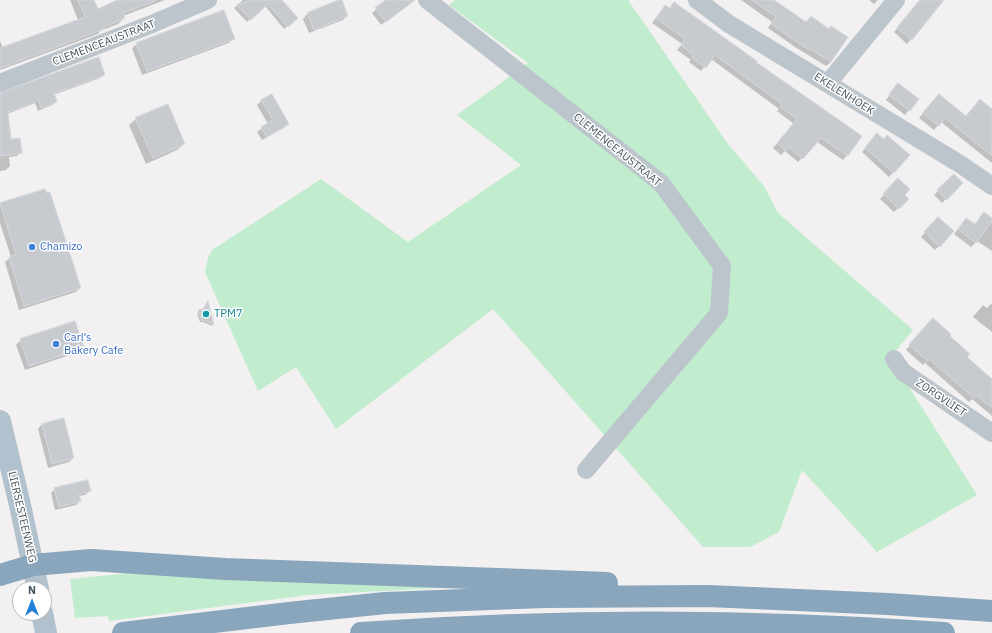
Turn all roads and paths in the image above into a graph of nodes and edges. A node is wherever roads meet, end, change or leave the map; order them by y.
1 (208, 0) edge
2 (427, 0) edge
3 (697, 0) edge
4 (896, 0) edge
5 (0, 83) edge
6 (828, 83) junction
7 (992, 186) edge
8 (894, 359) dead end
9 (0, 421) edge
10 (992, 433) edge
11 (586, 470) dead end
12 (33, 565) junction
13 (0, 575) edge
14 (36, 581) edge
15 (708, 596) junction
16 (992, 611) edge
17 (876, 628) junction
18 (123, 633) edge
19 (361, 633) edge
20 (854, 633) edge
21 (944, 633) edge

1 - 5 street, CLEMENCEAUSTRAAT
2 - 11 street, CLEMENCEAUSTRAAT
3 - 6 street, EKELENHOEK
4 - 6 street
6 - 7 street, EKELENHOEK
8 - 10 street, ZORGVLIET
9 - 12 main road, LIERSESTEENWEG
12 - 13 highway
12 - 14 main road, LIERSESTEENWEG
12 - 15 highway
15 - 16 highway
15 - 18 highway
17 - 19 highway
17 - 20 highway
17 - 21 highway

